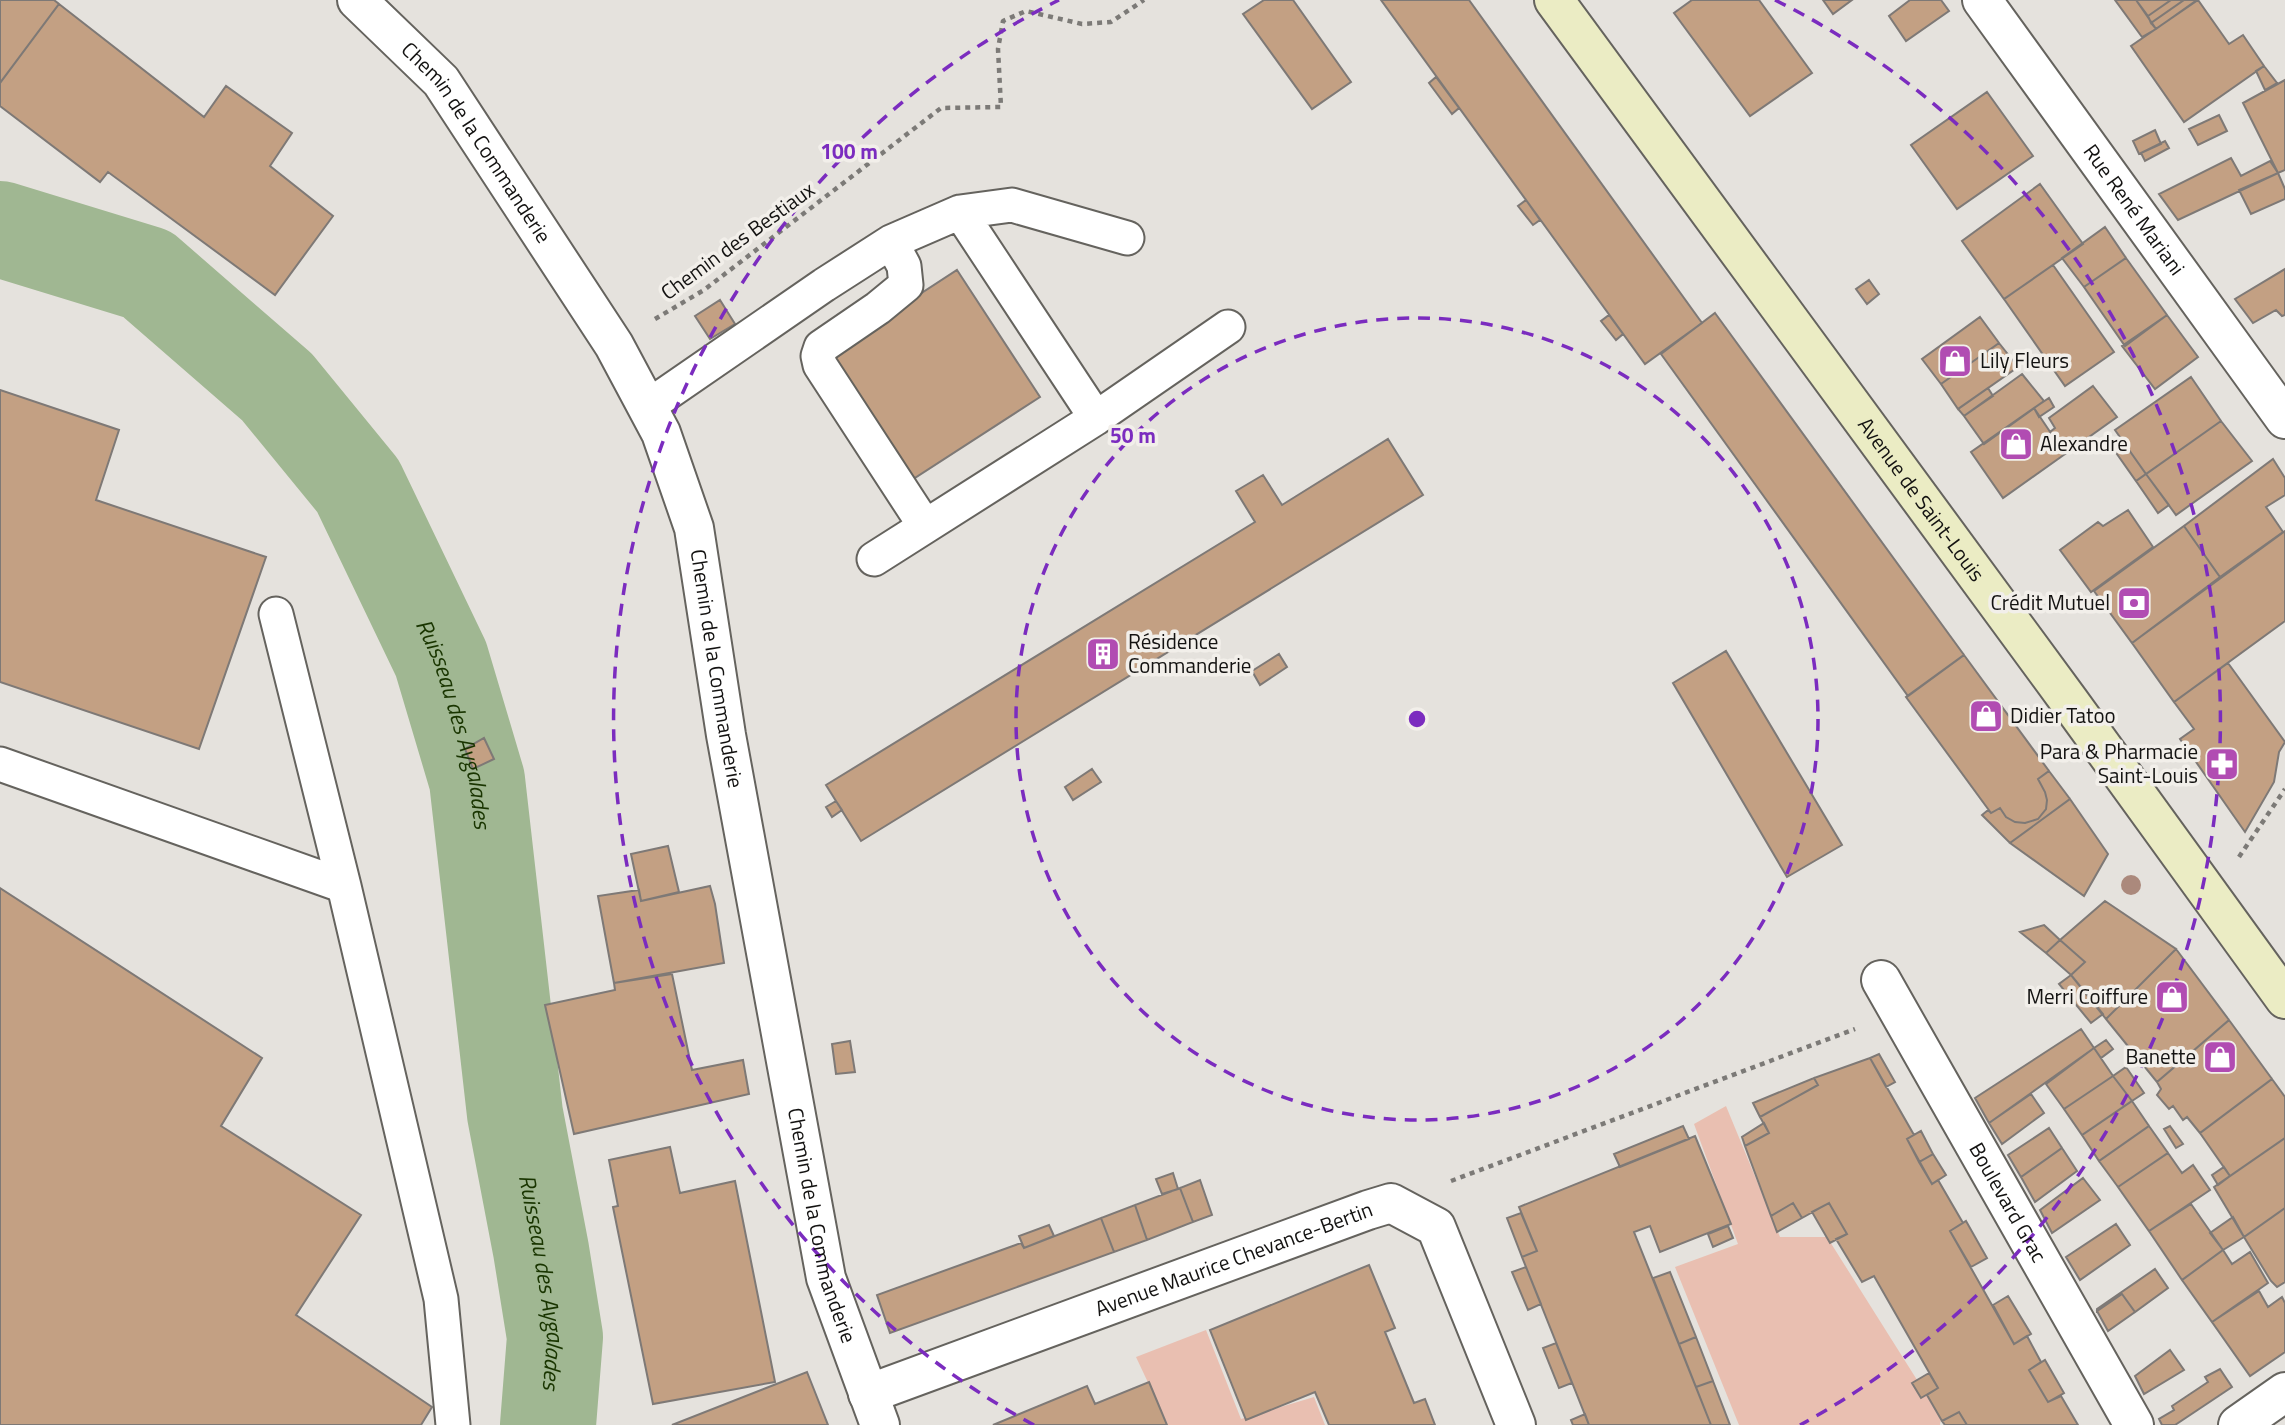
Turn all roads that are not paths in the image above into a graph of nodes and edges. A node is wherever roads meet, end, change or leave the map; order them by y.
1 (357, 0) edge
2 (1554, 0) edge
3 (1991, 3) edge
4 (960, 212) junction
5 (1127, 238) dead end
6 (891, 242) junction
7 (1228, 327) dead end
8 (647, 407) junction
9 (1096, 418) junction
10 (2285, 419) edge
11 (925, 526) junction
12 (874, 559) dead end
13 (276, 614) dead end
14 (0, 764) edge
15 (344, 886) junction
16 (1881, 980) dead end
17 (2285, 999) edge
18 (2285, 1392) edge
19 (874, 1410) edge
20 (453, 1425) edge
21 (1516, 1425) edge
22 (2134, 1425) edge
23 (2238, 1425) edge

1 - 8 street, Chemin de la Commanderie
2 - 17 street, Avenue de Saint-Louis
3 - 10 street, Rue René Mariani
4 - 5 lane
4 - 6 lane
4 - 9 lane
6 - 8 lane
6 - 11 lane
7 - 9 lane
8 - 19 street, Chemin de la Commanderie
9 - 11 lane
11 - 12 lane
13 - 15 lane
14 - 15 lane
15 - 20 lane
16 - 22 street, Boulevard Grac
18 - 23 street
19 - 21 street, Avenue Maurice Chevance-Bertin

